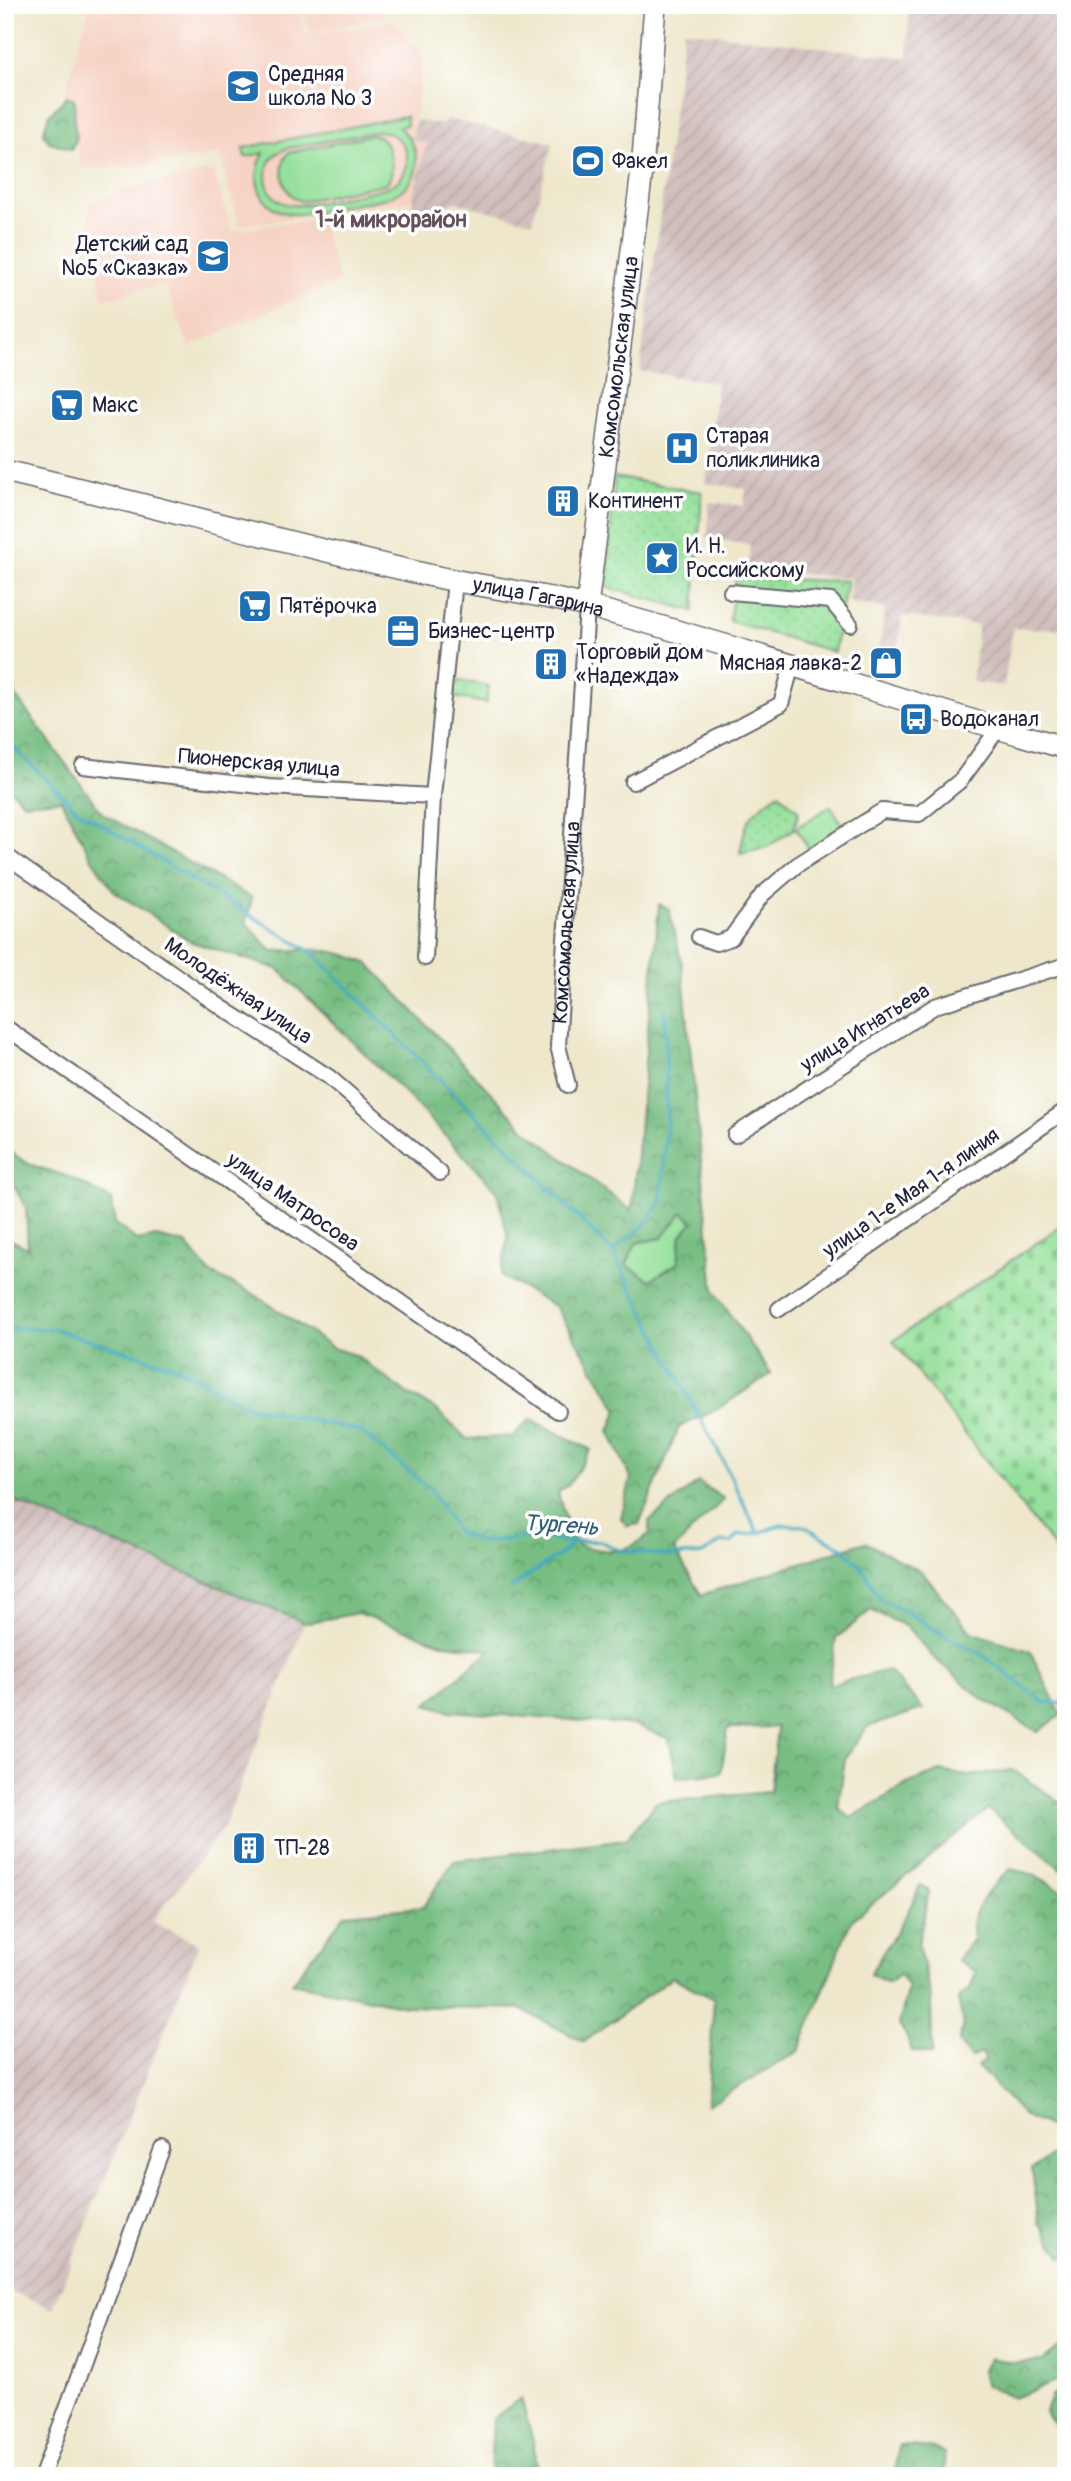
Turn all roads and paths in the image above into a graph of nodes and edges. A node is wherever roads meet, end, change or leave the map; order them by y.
1 (655, 5) edge
2 (5, 471) edge
3 (455, 580) junction
4 (731, 592) dead end
5 (587, 607) junction
6 (850, 624) dead end
7 (792, 665) junction
8 (998, 729) junction
9 (1066, 748) edge
10 (83, 766) dead end
11 (634, 782) dead end
12 (433, 796) junction
13 (5, 855) edge
14 (699, 937) dead end
15 (425, 958) dead end
16 (1066, 965) edge
17 (5, 1027) edge
18 (568, 1085) dead end
19 (1066, 1110) edge
20 (735, 1135) dead end
21 (440, 1173) dead end
22 (779, 1309) dead end
23 (558, 1411) dead end
24 (162, 2149) dead end
25 (42, 2476) edge

1 - 5 main road, Комсомольская улица
2 - 3 main road, улица Гагарина
3 - 5 main road, улица Гагарина
3 - 12 street
4 - 6 street
5 - 7 main road, улица Гагарина
5 - 18 street, Комсомольская улица
7 - 8 main road, улица Гагарина
7 - 11 street
8 - 9 main road, улица Гагарина
8 - 14 street
10 - 12 street, Пионерская улица
12 - 15 street
13 - 21 street, Молодёжная улица
16 - 20 street, улица Игнатьева
17 - 23 street, улица Матросова
19 - 22 street, улица 1-е Мая 1-я линия
24 - 25 street

